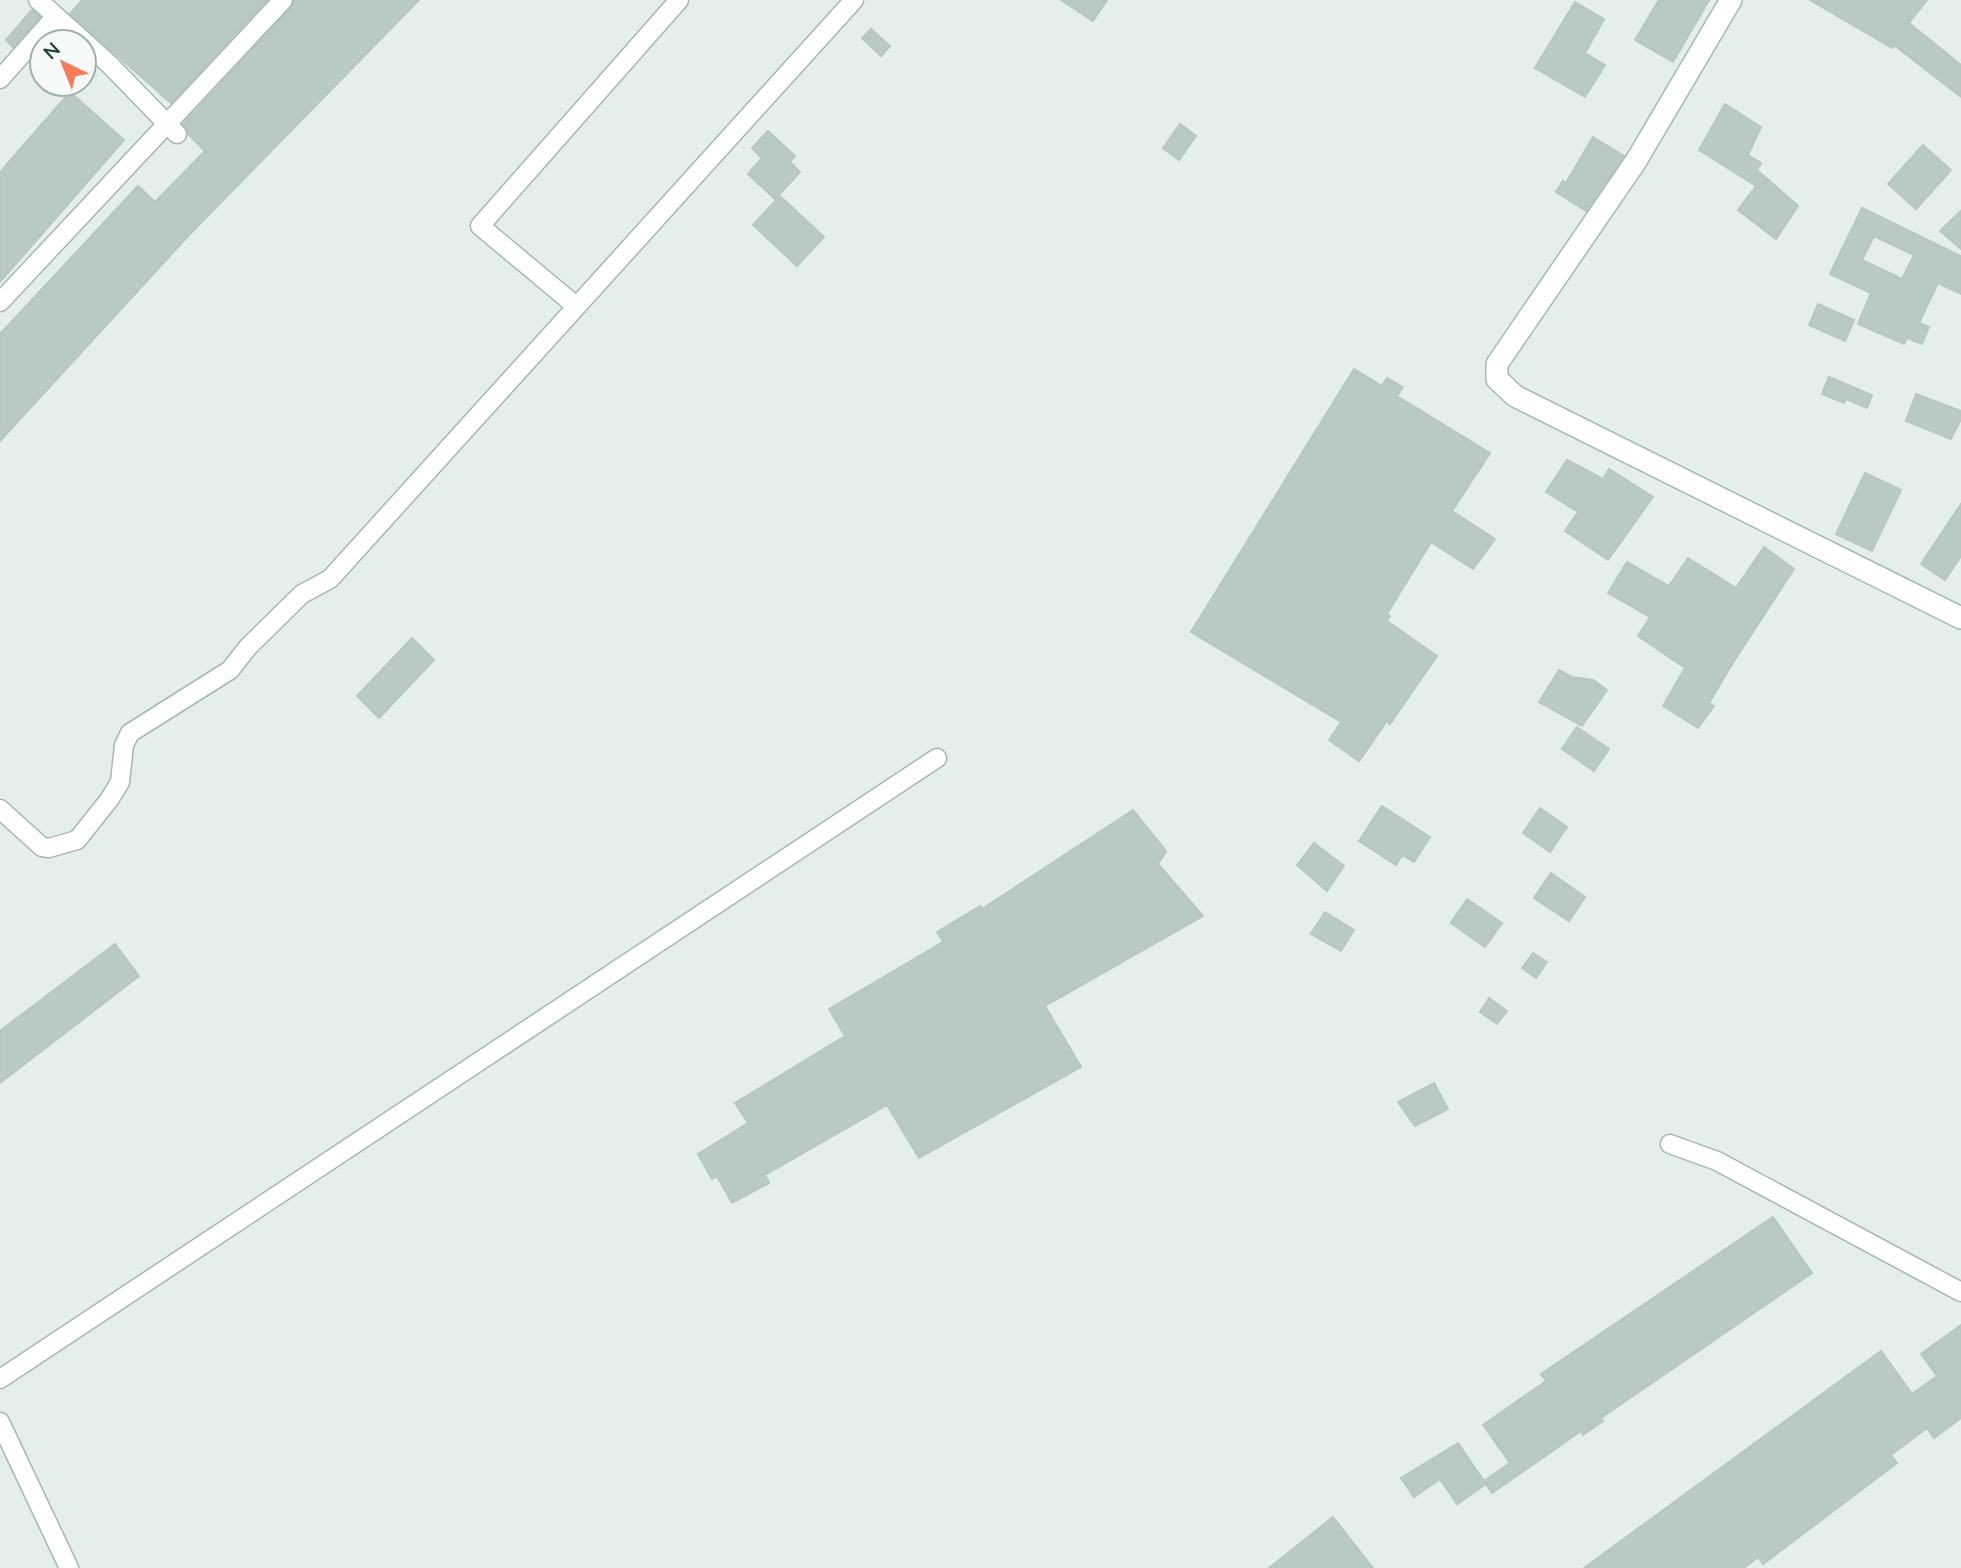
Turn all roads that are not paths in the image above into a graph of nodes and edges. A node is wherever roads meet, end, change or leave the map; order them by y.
1 (38, 0) edge
2 (283, 0) edge
3 (679, 0) edge
4 (854, 0) edge
5 (1731, 0) edge
6 (56, 16) junction
7 (0, 79) edge
8 (171, 128) junction
9 (0, 302) edge
10 (576, 306) junction
11 (1961, 618) edge
12 (937, 758) dead end
13 (0, 809) edge
14 (1670, 1144) dead end
15 (1961, 1292) edge
16 (0, 1379) edge
17 (0, 1422) edge
18 (69, 1568) edge

1 - 6 street
2 - 8 street
3 - 10 street
4 - 10 street
5 - 11 street
6 - 7 street
6 - 8 street
8 - 9 street
10 - 13 street
12 - 16 street
14 - 15 street
17 - 18 street

